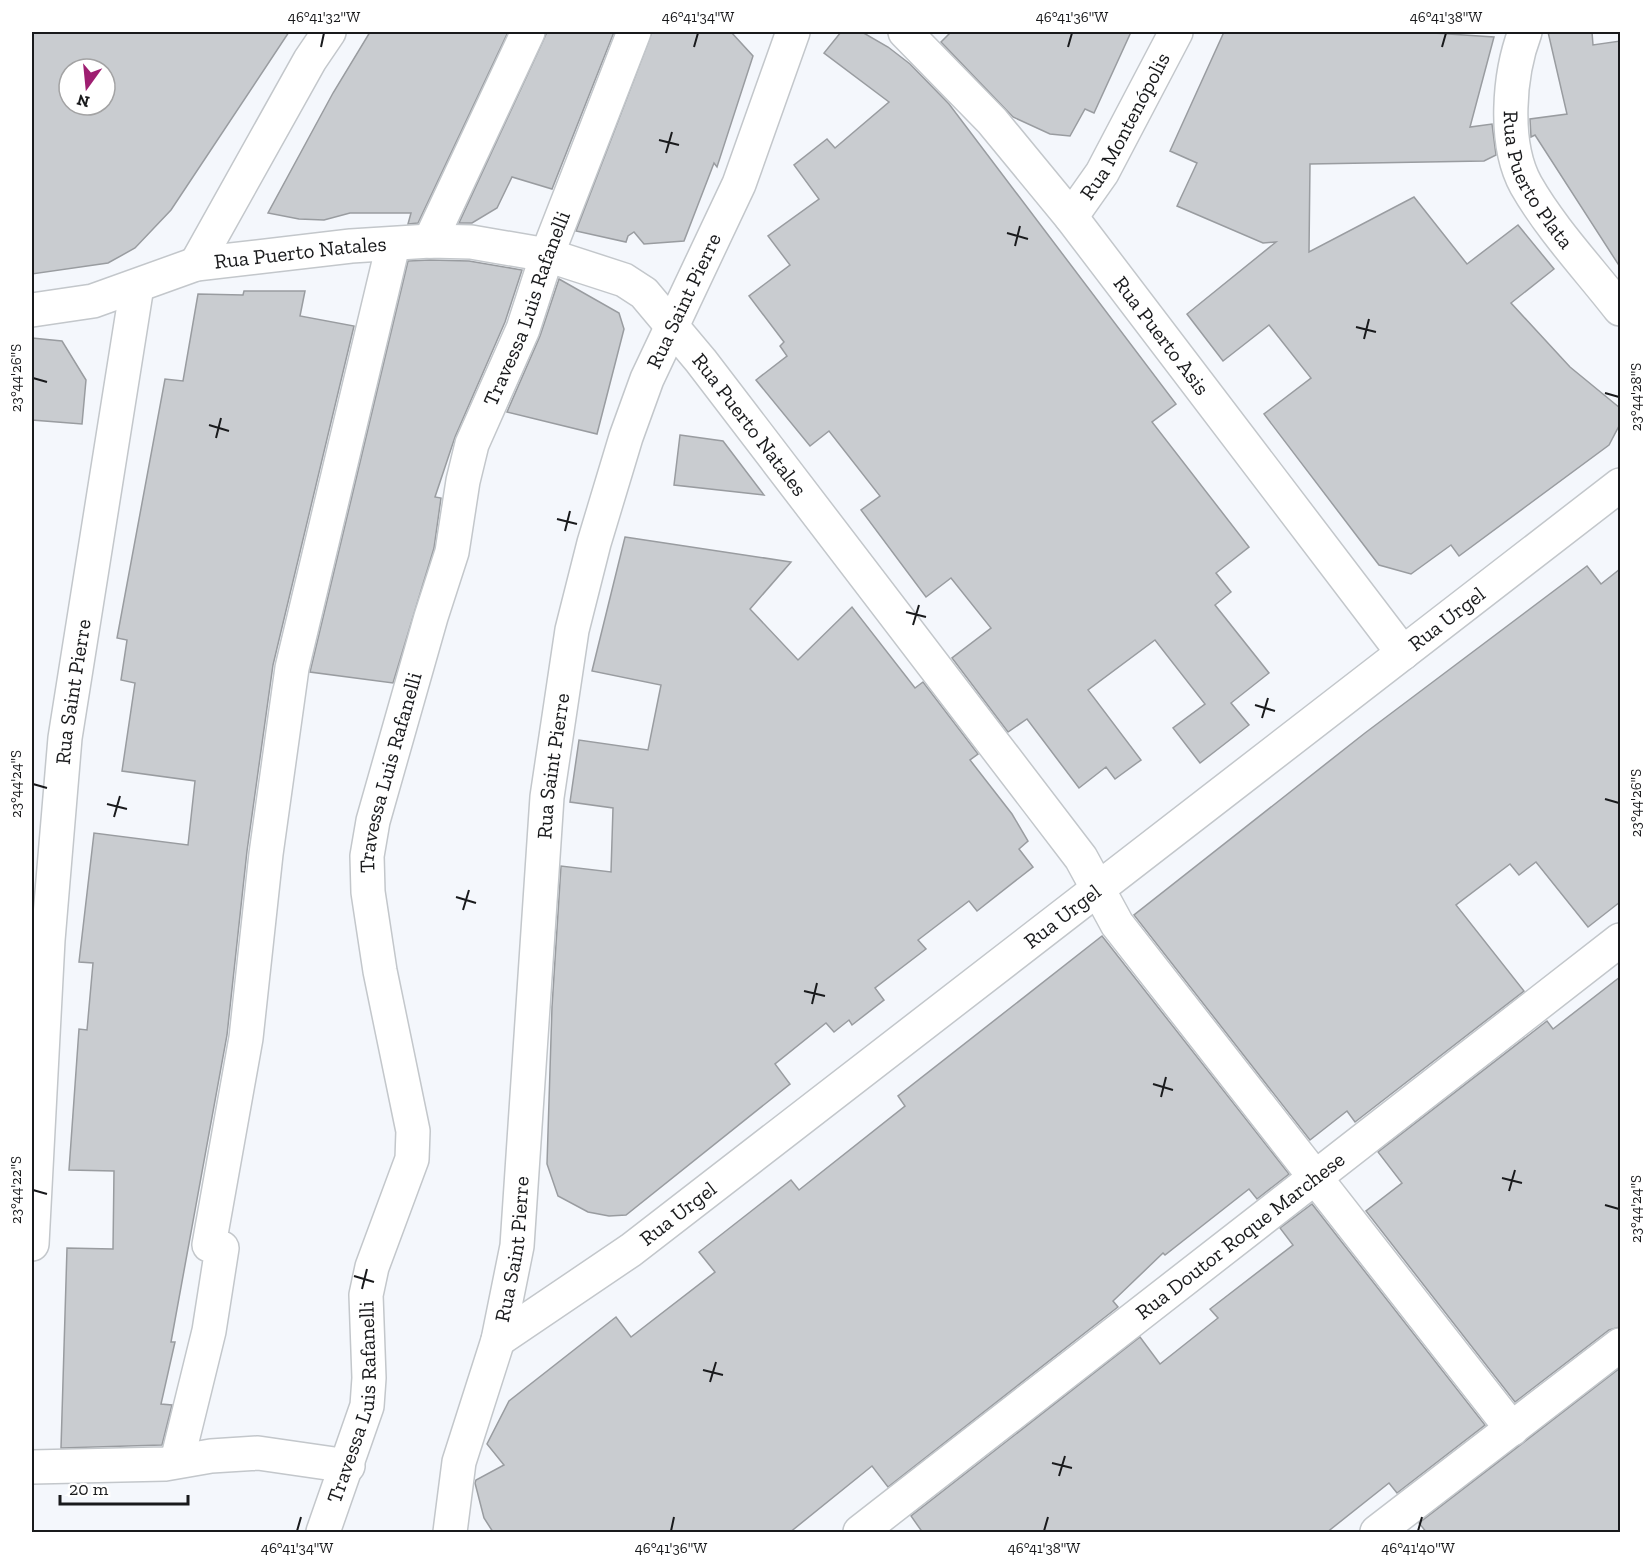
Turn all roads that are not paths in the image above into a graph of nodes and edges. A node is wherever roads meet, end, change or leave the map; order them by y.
1 (329, 32) edge
2 (528, 32) edge
3 (633, 32) edge
4 (793, 32) edge
5 (905, 32) edge
6 (1176, 32) edge
7 (1525, 32) edge
8 (1071, 217) junction
9 (430, 241) junction
10 (393, 245) junction
11 (547, 255) junction
12 (196, 264) junction
13 (137, 286) junction
14 (1620, 309) edge
15 (32, 310) edge
16 (672, 324) junction
17 (1620, 485) edge
18 (1403, 653) junction
19 (1100, 889) junction
20 (1620, 940) edge
21 (1316, 1178) junction
22 (32, 1244) edge
23 (498, 1340) junction
24 (1620, 1345) edge
25 (1512, 1429) junction
26 (179, 1460) junction
27 (348, 1466) junction
28 (32, 1467) edge
29 (323, 1533) edge
30 (450, 1533) edge
31 (860, 1533) edge
32 (1377, 1533) edge

1 - 12 street
2 - 9 street
3 - 11 street, Travessa Luis Rafanelli
4 - 16 street, Rua Saint Pierre
5 - 8 street, Rua Puerto Asis
6 - 8 street, Rua Montenópolis
7 - 14 street, Rua Puerto Plata
8 - 18 street, Rua Puerto Asis
9 - 10 street, Rua Puerto Natales
9 - 11 street, Rua Puerto Natales
10 - 12 street, Rua Puerto Natales
10 - 26 street
11 - 16 street, Rua Puerto Natales
11 - 27 street, Travessa Luis Rafanelli
12 - 13 street, Rua Puerto Natales
13 - 15 street, Rua Puerto Natales
13 - 22 street, Rua Saint Pierre
16 - 19 street, Rua Puerto Natales
16 - 23 street, Rua Saint Pierre
17 - 18 street, Rua Urgel
18 - 19 street, Rua Urgel
19 - 21 street, Rua Puerto Natales
19 - 23 street, Rua Urgel
20 - 21 street, Rua Doutor Roque Marchese
21 - 25 street, Rua Puerto Natales
21 - 31 street, Rua Doutor Roque Marchese
23 - 30 street, Rua Saint Pierre
24 - 25 street
25 - 32 street
26 - 27 street
26 - 28 street
27 - 29 street, Travessa Luis Rafanelli

